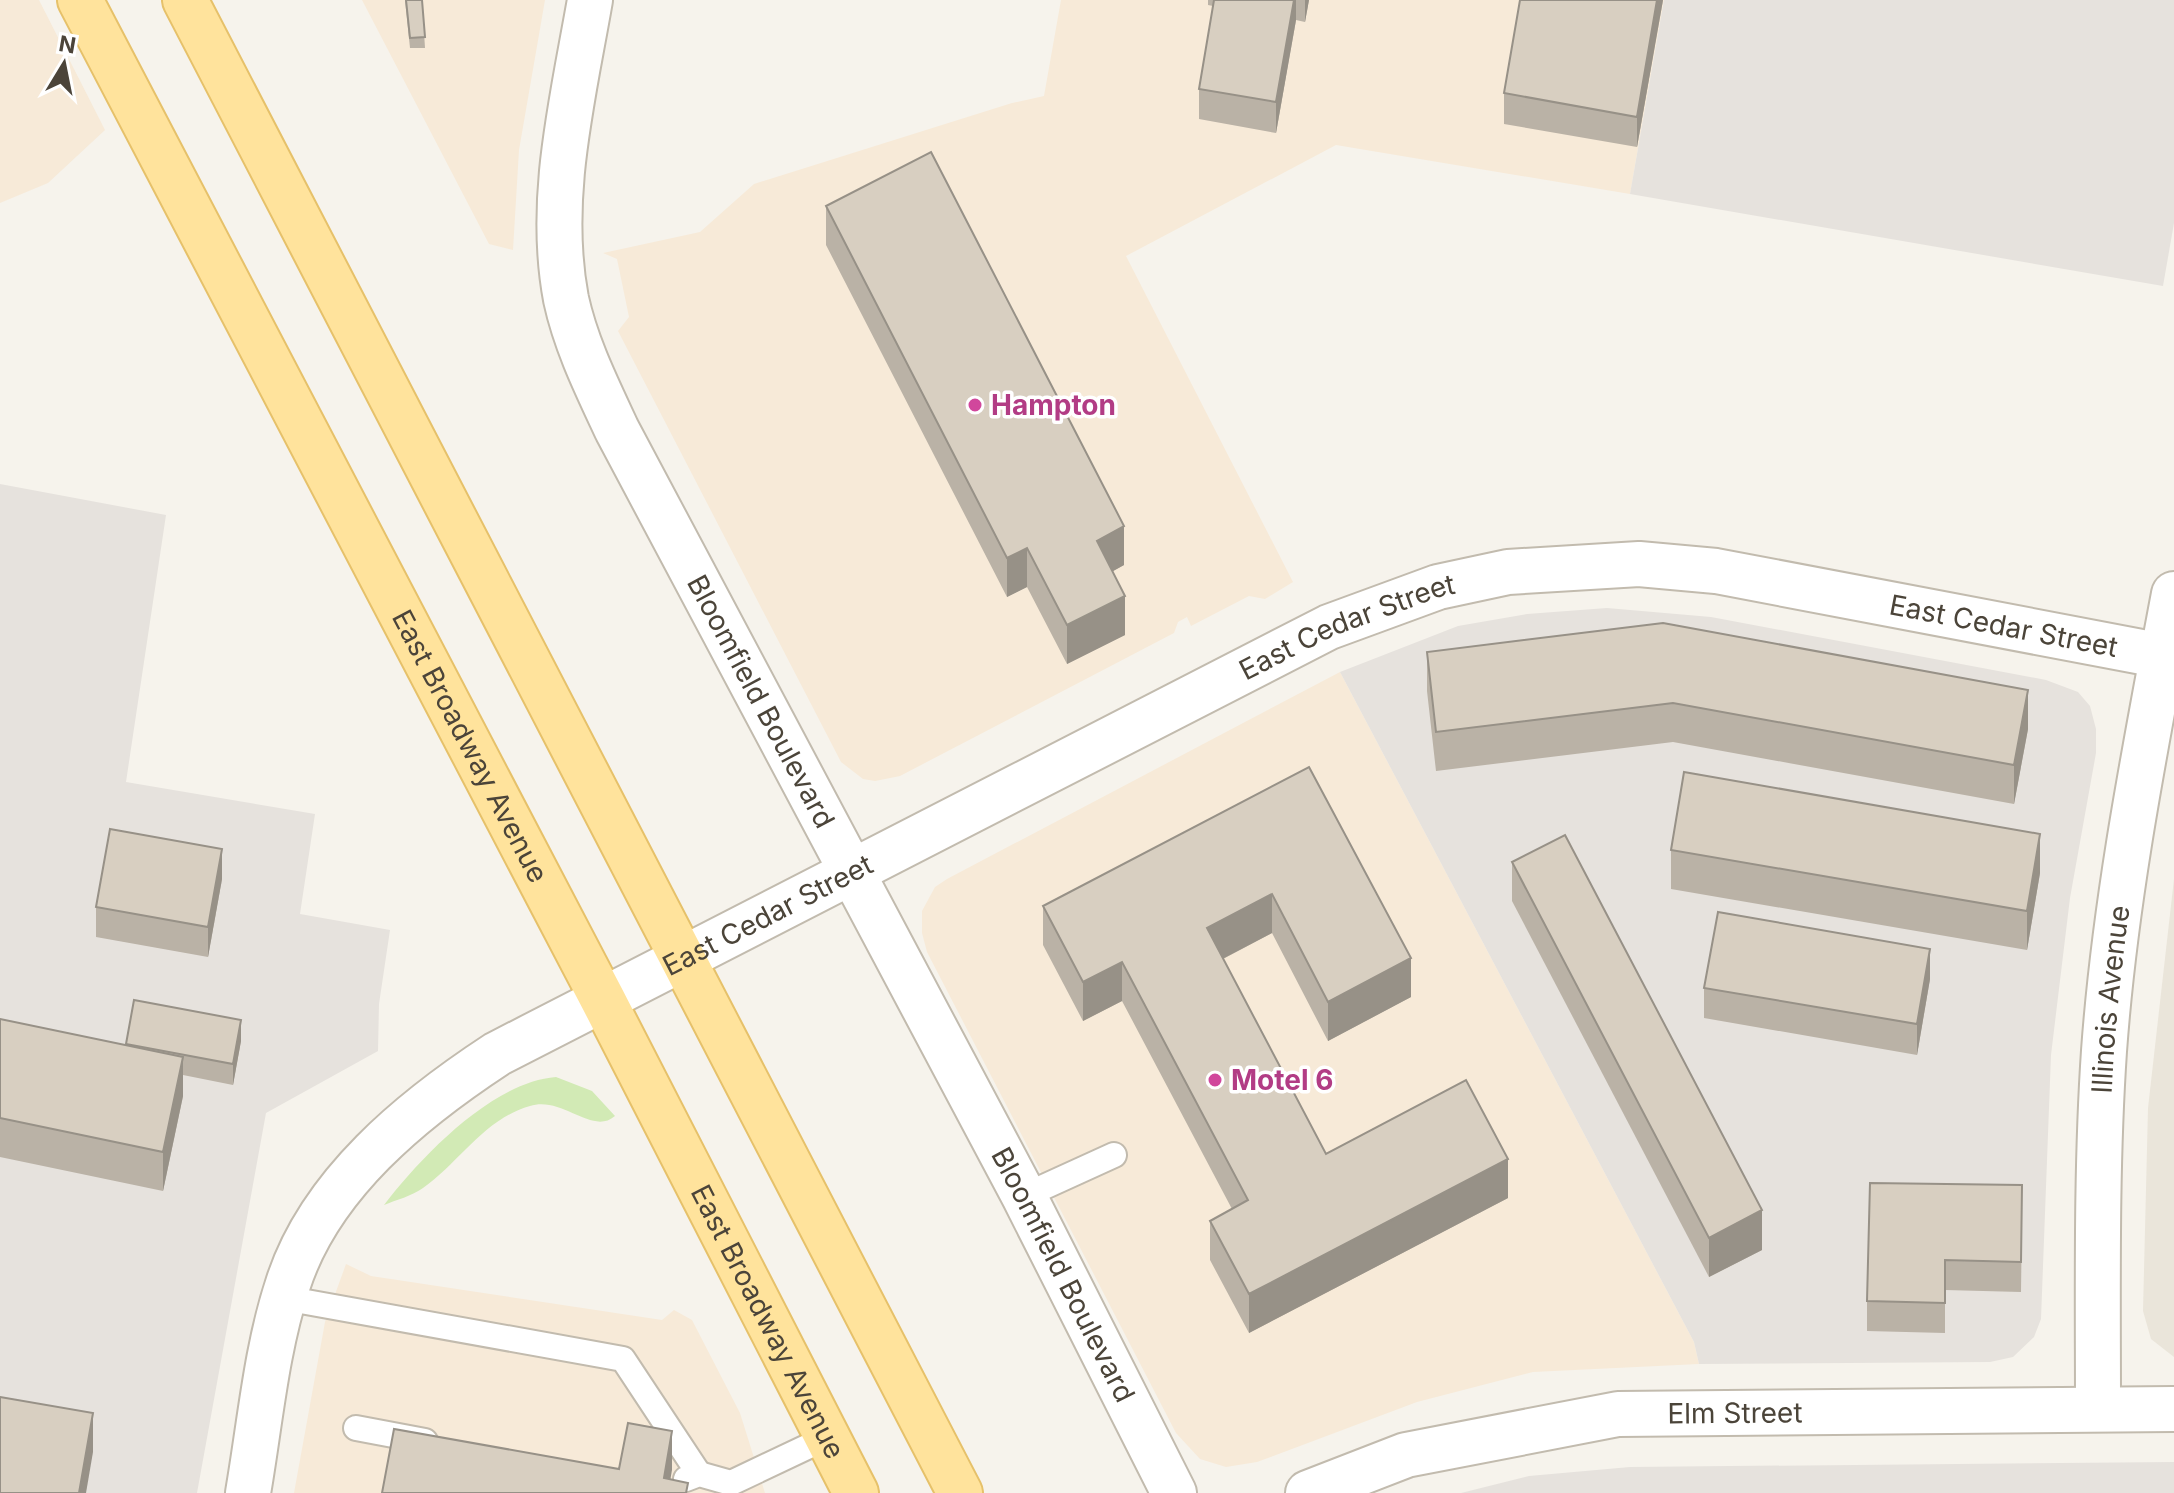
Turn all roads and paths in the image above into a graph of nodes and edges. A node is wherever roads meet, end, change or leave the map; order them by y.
1 (80, 0) edge
2 (185, 0) edge
3 (590, 0) edge
4 (2174, 594) edge
5 (2163, 656) junction
6 (851, 873) junction
7 (681, 960) junction
8 (603, 1000) junction
9 (1114, 1155) dead end
10 (1024, 1196) junction
11 (280, 1316) junction
12 (2098, 1409) junction
13 (2174, 1409) edge
14 (356, 1428) dead end
15 (828, 1437) junction
16 (446, 1445) edge
17 (699, 1474) junction
18 (669, 1486) edge
19 (730, 1488) edge
20 (248, 1493) edge
21 (856, 1493) edge
22 (960, 1493) edge
23 (1174, 1493) edge
24 (1308, 1493) edge

1 - 8 main road, East Broadway Avenue
2 - 7 main road
3 - 6 street, Bloomfield Boulevard
4 - 5 street, Illinois Avenue
5 - 6 street, East Cedar Street
5 - 12 street, Illinois Avenue
6 - 7 street, East Cedar Street
6 - 10 street, Bloomfield Boulevard
7 - 8 street, East Cedar Street
7 - 22 main road
8 - 11 street, East Cedar Street
8 - 15 main road, East Broadway Avenue
9 - 10 lane
10 - 23 street, Bloomfield Boulevard
11 - 17 lane
11 - 20 street, East Cedar Street
12 - 13 street, Elm Street
12 - 24 street, Elm Street
14 - 16 lane
15 - 19 lane
15 - 21 main road, East Broadway Avenue
17 - 18 lane
17 - 19 lane

